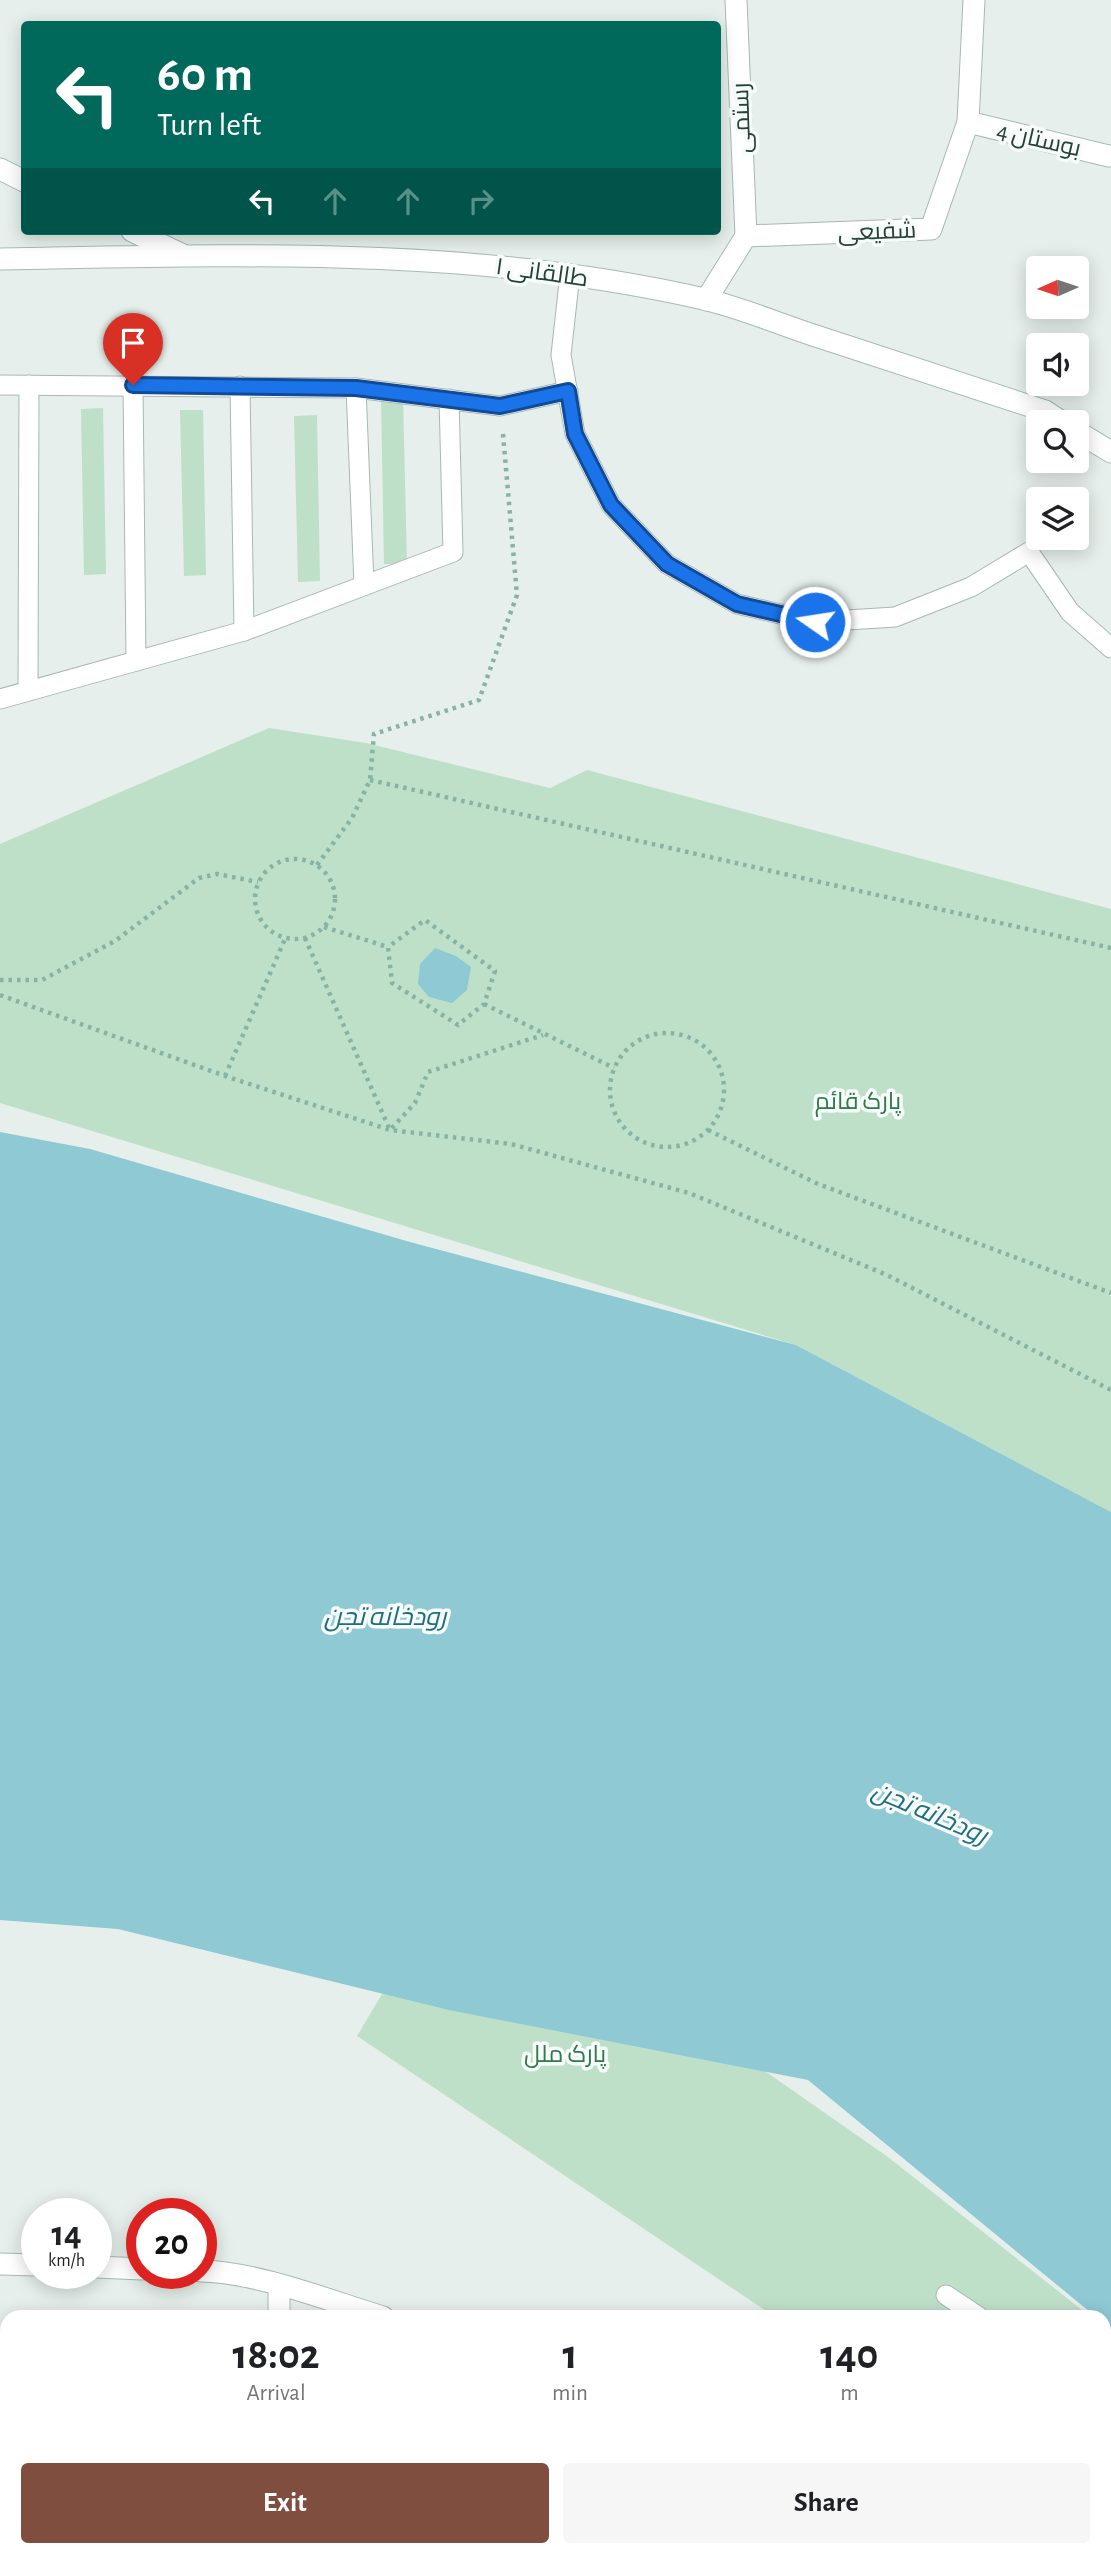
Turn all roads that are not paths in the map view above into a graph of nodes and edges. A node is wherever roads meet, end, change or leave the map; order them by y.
1 (736, 0) edge
2 (974, 0) edge
3 (968, 122) junction
4 (1110, 156) edge
5 (0, 169) edge
6 (21, 180) edge
7 (141, 235) edge
8 (746, 236) junction
9 (186, 256) junction
10 (0, 259) edge
11 (570, 274) junction
12 (706, 300) junction
13 (0, 385) edge
14 (29, 385) junction
15 (133, 385) junction
16 (240, 386) junction
17 (356, 388) junction
18 (568, 391) junction
19 (449, 399) junction
20 (1042, 410) edge
21 (1089, 439) edge
22 (1111, 452) edge
23 (364, 585) junction
24 (244, 631) junction
25 (1111, 648) edge
26 (136, 661) junction
27 (28, 691) junction
28 (0, 699) edge
29 (0, 2264) edge
30 (21, 2265) edge
31 (217, 2272) edge
32 (279, 2285) junction
33 (946, 2295) dead end
34 (279, 2310) edge
35 (360, 2310) edge
36 (968, 2310) edge

1 - 8 street, رستمی
2 - 3 street, شفیعی
3 - 4 street, بوستان 4
3 - 8 street, شفیعی
5 - 6 street
7 - 9 street
8 - 12 street
9 - 10 street, طالقانی ۱
9 - 11 street, طالقانی ۱
11 - 12 street, طالقانی ۱
11 - 18 lane
12 - 20 street, طالقانی ۱
13 - 14 lane
14 - 15 lane
14 - 27 lane
15 - 16 lane
15 - 26 lane
16 - 17 lane
16 - 24 lane
17 - 19 lane
17 - 23 lane
18 - 19 lane
18 - 25 lane
19 - 23 lane
21 - 22 street
23 - 24 lane
24 - 26 lane
26 - 27 lane
27 - 28 lane
29 - 30 street
31 - 32 street
32 - 34 street
32 - 35 street
33 - 36 lane

